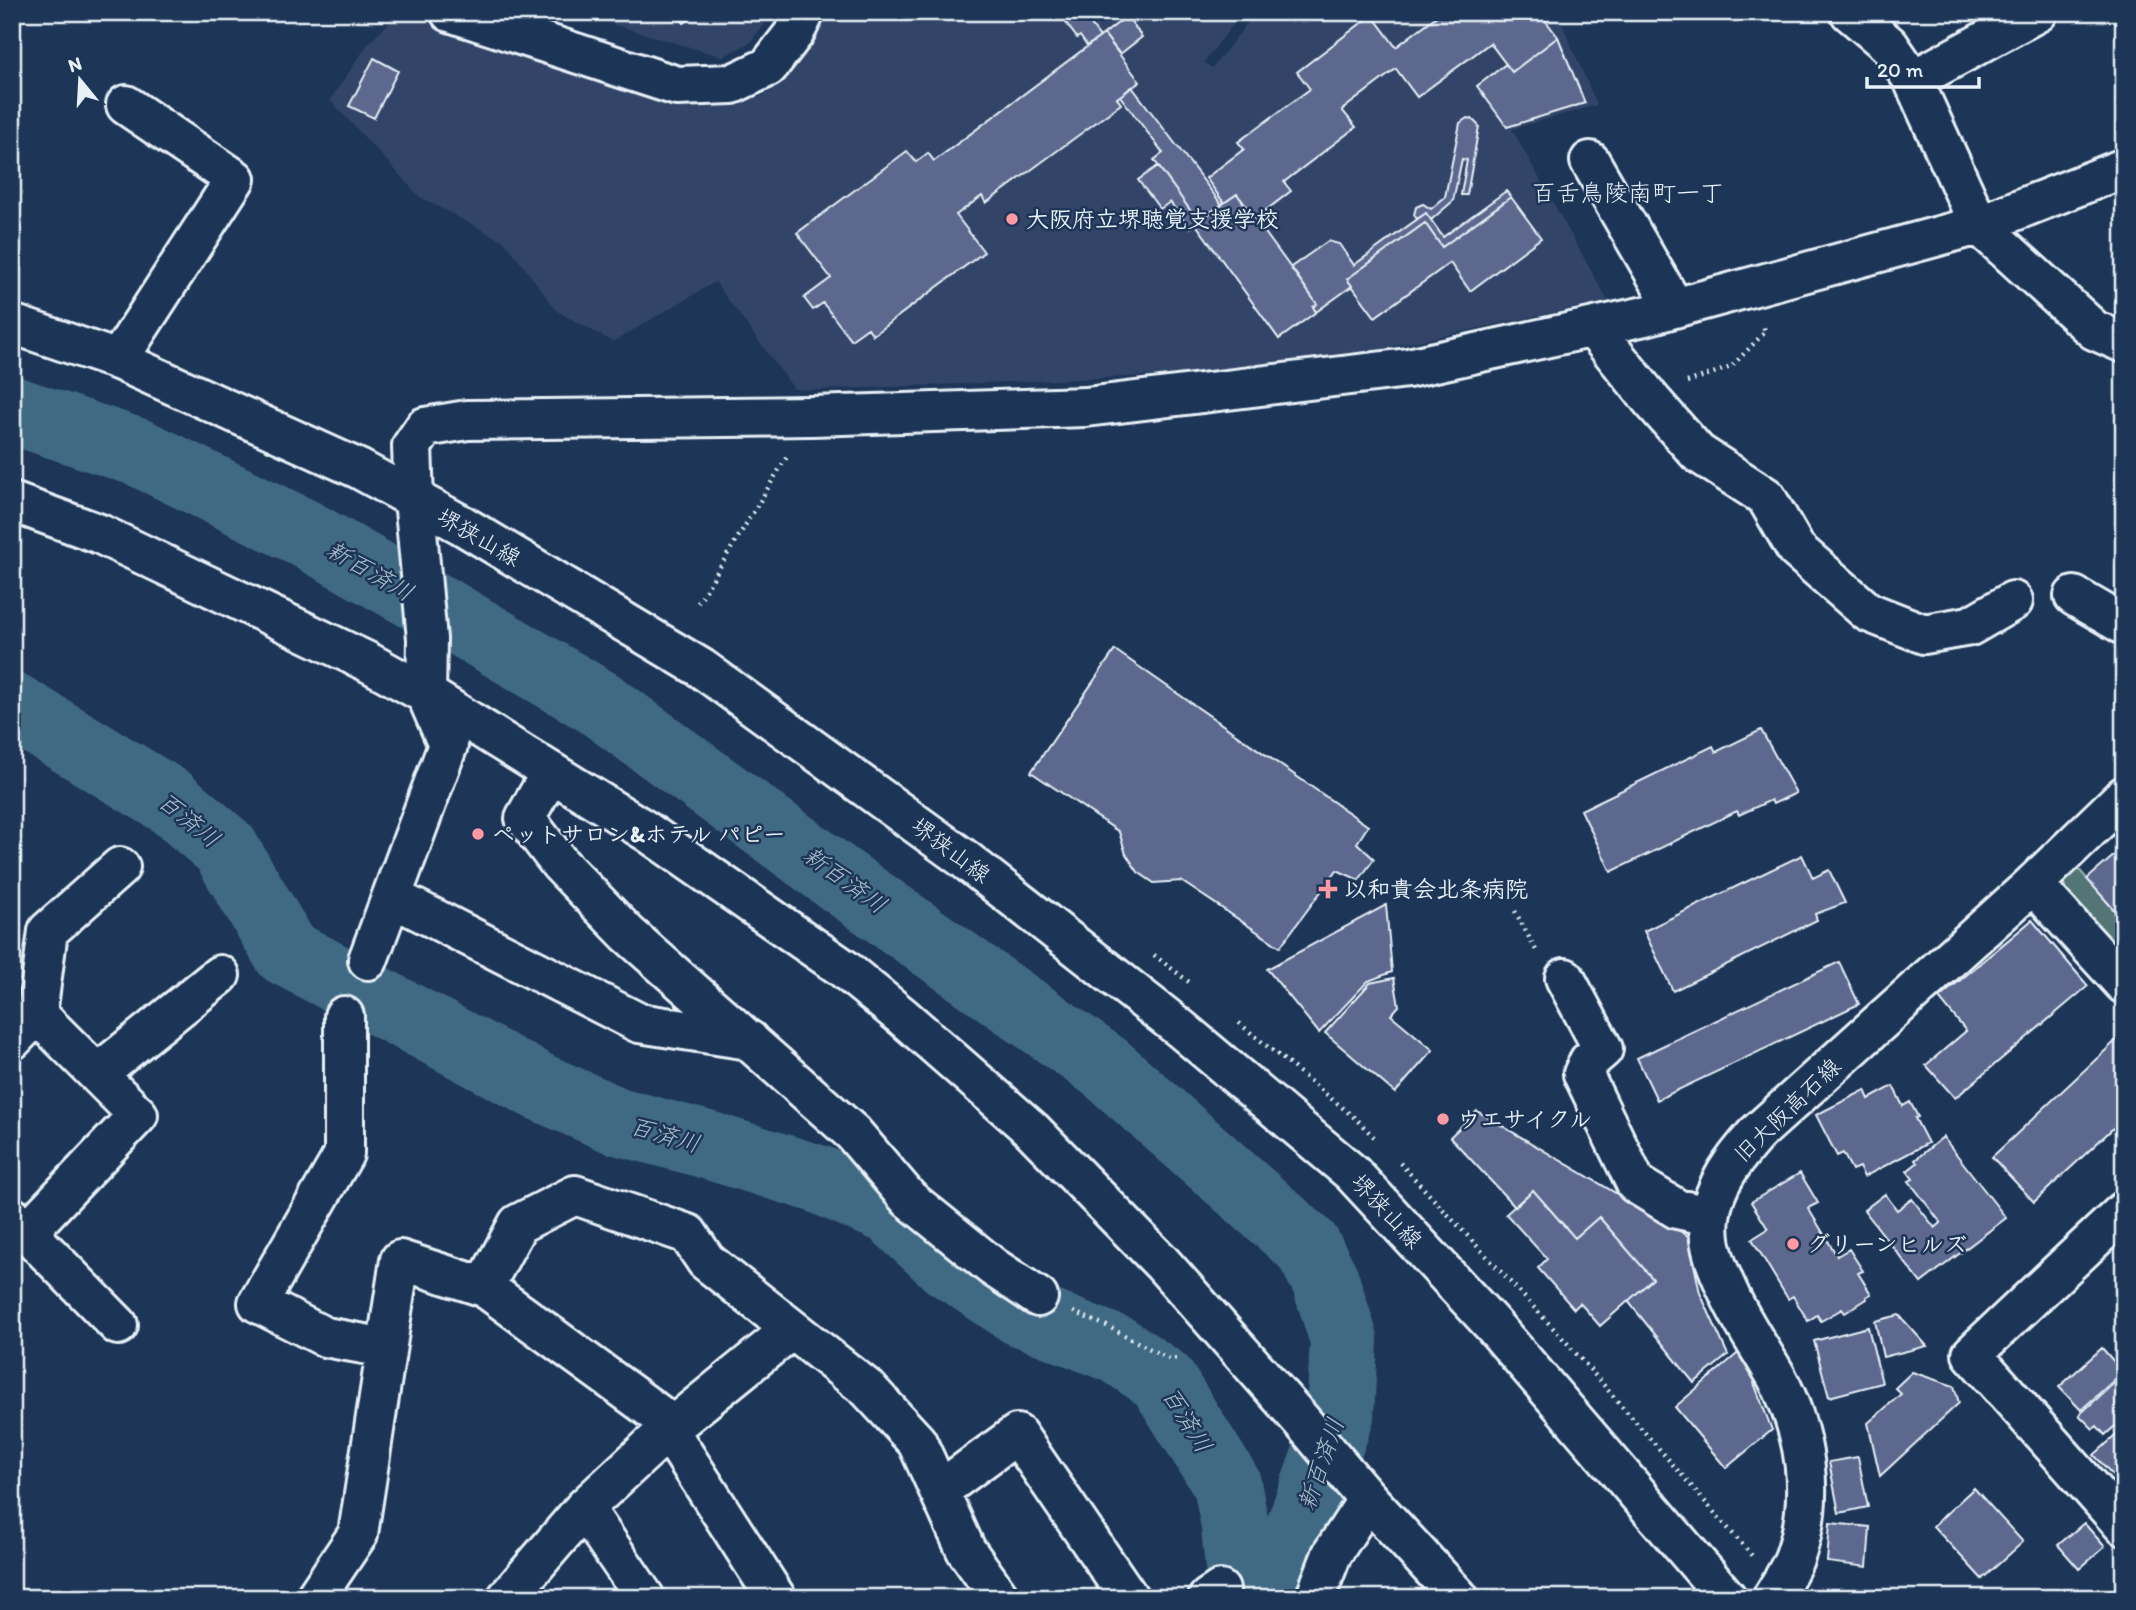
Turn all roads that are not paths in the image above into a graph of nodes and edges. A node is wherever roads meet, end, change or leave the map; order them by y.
1 (450, 12) edge
2 (805, 12) edge
3 (1850, 12) edge
4 (2038, 12) edge
5 (1913, 80) junction
6 (126, 105) dead end
7 (1590, 162) dead end
8 (2124, 168) edge
9 (1979, 225) junction
10 (1675, 308) junction
11 (12, 324) edge
12 (1593, 328) junction
13 (2124, 344) edge
14 (118, 360) junction
15 (414, 499) junction
16 (12, 502) edge
17 (2074, 596) dead end
18 (2013, 601) dead end
19 (2124, 625) edge
20 (426, 694) junction
21 (551, 772) junction
22 (2124, 796) edge
23 (120, 867) dead end
24 (2032, 884) junction
25 (392, 897) junction
26 (369, 960) dead end
27 (220, 975) dead end
28 (1565, 978) dead end
29 (2124, 984) edge
30 (344, 1016) dead end
31 (25, 1027) edge
32 (749, 1040) junction
33 (97, 1074) junction
34 (2124, 1211) edge
35 (1710, 1216) junction
36 (20, 1225) edge
37 (484, 1287) junction
38 (1038, 1297) road end
39 (118, 1325) dead end
40 (792, 1329) junction
41 (386, 1348) junction
42 (668, 1430) junction
43 (1359, 1488) junction
44 (939, 1491) junction
45 (584, 1508) junction
46 (2124, 1526) edge
47 (1448, 1594) edge
48 (315, 1598) edge
49 (507, 1598) edge
50 (645, 1598) edge
51 (776, 1598) edge
52 (1000, 1598) edge
53 (1129, 1598) edge
54 (1315, 1598) edge
55 (1727, 1598) edge
56 (1772, 1598) edge

1 - 2 street
3 - 5 street
4 - 5 street
5 - 9 street
6 - 14 street
7 - 10 street
8 - 9 street
9 - 10 street
9 - 13 street
10 - 12 street
11 - 14 street, 堺狭山線
12 - 15 street
12 - 18 street
14 - 15 street, 堺狭山線
15 - 20 street
15 - 55 street, 堺狭山線
16 - 20 street
17 - 19 street
20 - 21 street
20 - 25 street
21 - 32 street
21 - 43 street
22 - 24 street, 旧大阪高石線
23 - 31 street
24 - 29 street
24 - 35 street, 旧大阪高石線
25 - 26 street
25 - 32 street
27 - 33 street
28 - 35 street
30 - 41 street
31 - 33 street
32 - 38 street
33 - 36 street
34 - 46 street
35 - 56 street, 旧大阪高石線
36 - 39 street
37 - 40 street
37 - 41 street
37 - 42 street
40 - 42 street
40 - 44 street
41 - 48 street
42 - 45 street
42 - 51 street
43 - 47 street
43 - 54 street
44 - 52 street
44 - 53 street
45 - 49 street
45 - 50 street

